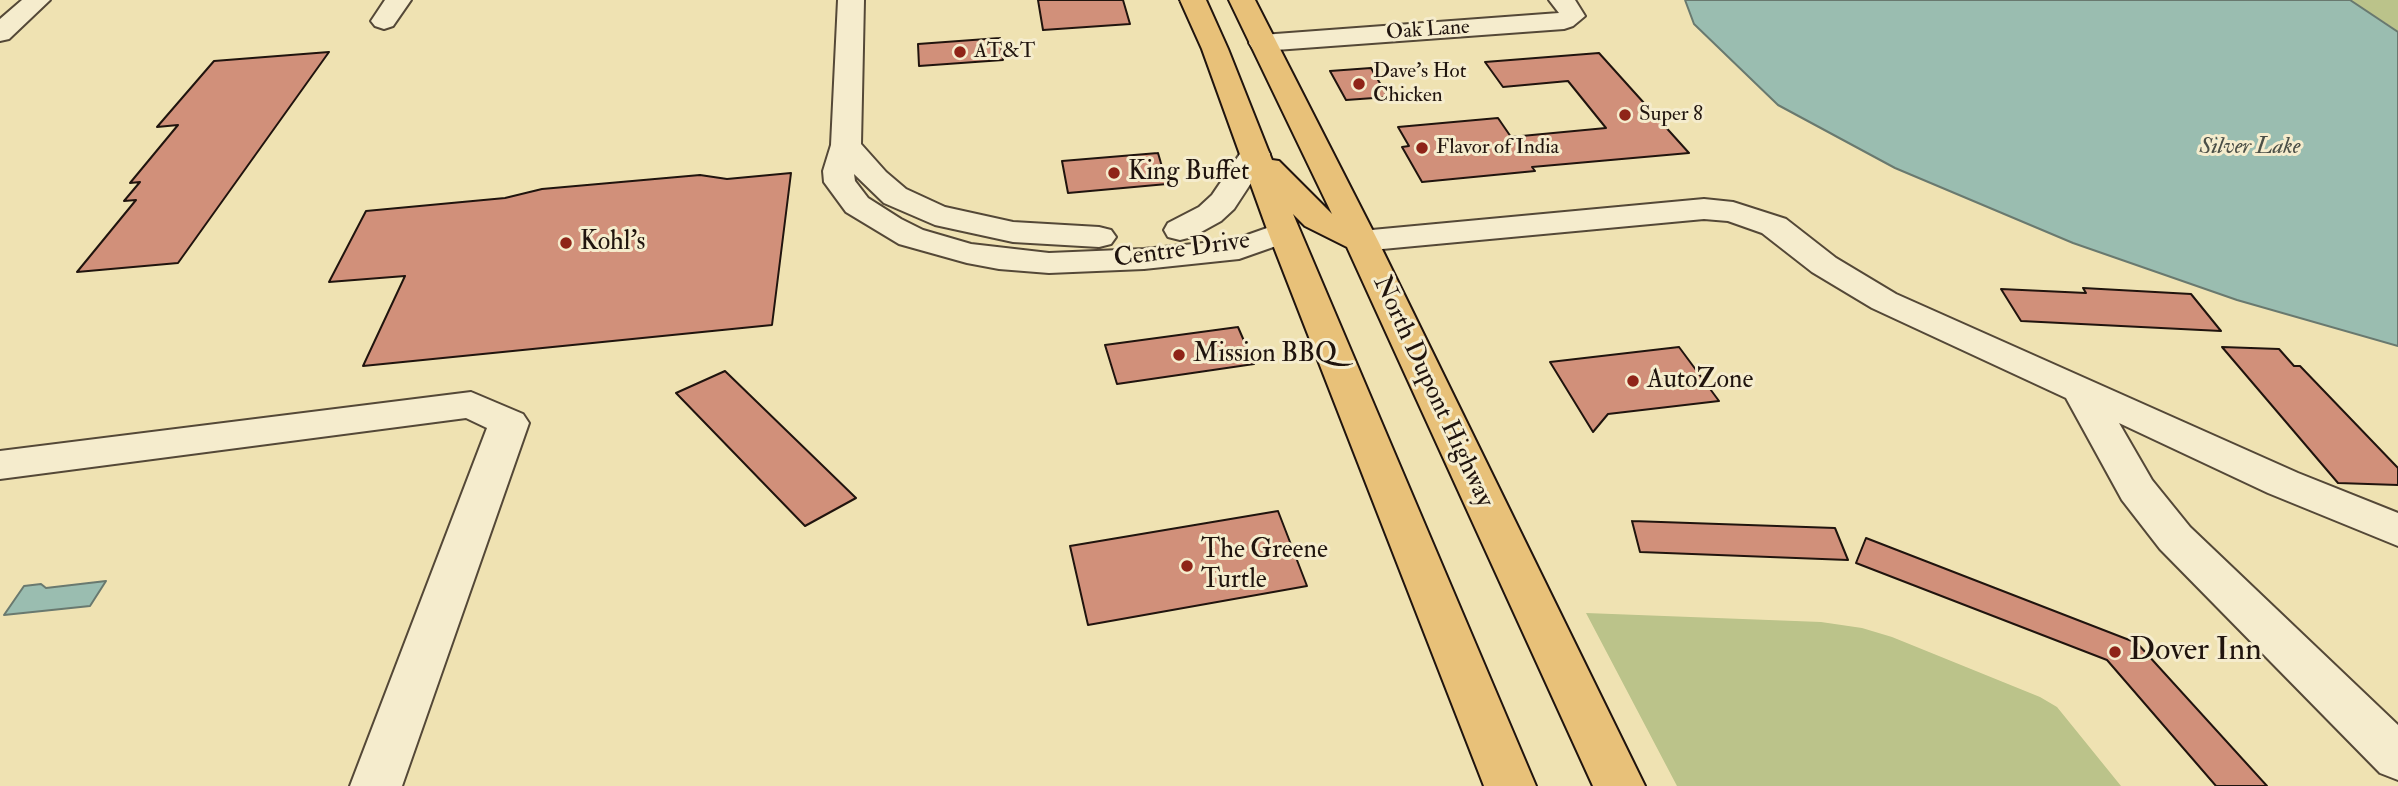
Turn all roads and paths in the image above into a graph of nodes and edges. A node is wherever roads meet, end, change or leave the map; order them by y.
1 (37, 0) edge
2 (851, 0) edge
3 (1193, 0) edge
4 (1223, 0) edge
5 (1242, 0) edge
6 (1562, 0) edge
7 (0, 33) edge
8 (1262, 43) junction
9 (846, 145) junction
10 (1255, 154) junction
11 (1180, 230) junction
12 (1284, 232) junction
13 (1361, 241) junction
14 (1382, 286) junction
15 (2081, 390) junction
16 (0, 466) edge
17 (2398, 530) edge
18 (2398, 758) edge
19 (376, 786) edge
20 (1510, 786) edge
21 (1619, 786) edge

1 - 7 street
2 - 9 street, Centre Drive
3 - 10 highway
4 - 8 highway
5 - 8 highway, North Dupont Highway
6 - 8 street, Oak Lane
8 - 13 highway, North Dupont Highway
9 - 11 street, Centre Drive
9 - 12 street, Centre Drive
10 - 11 street
10 - 12 highway
10 - 13 highway
11 - 12 street, Centre Drive
12 - 14 highway
12 - 20 highway
13 - 14 highway, North Dupont Highway
13 - 15 street
14 - 21 highway, North Dupont Highway
15 - 17 street
15 - 18 street
16 - 19 street

